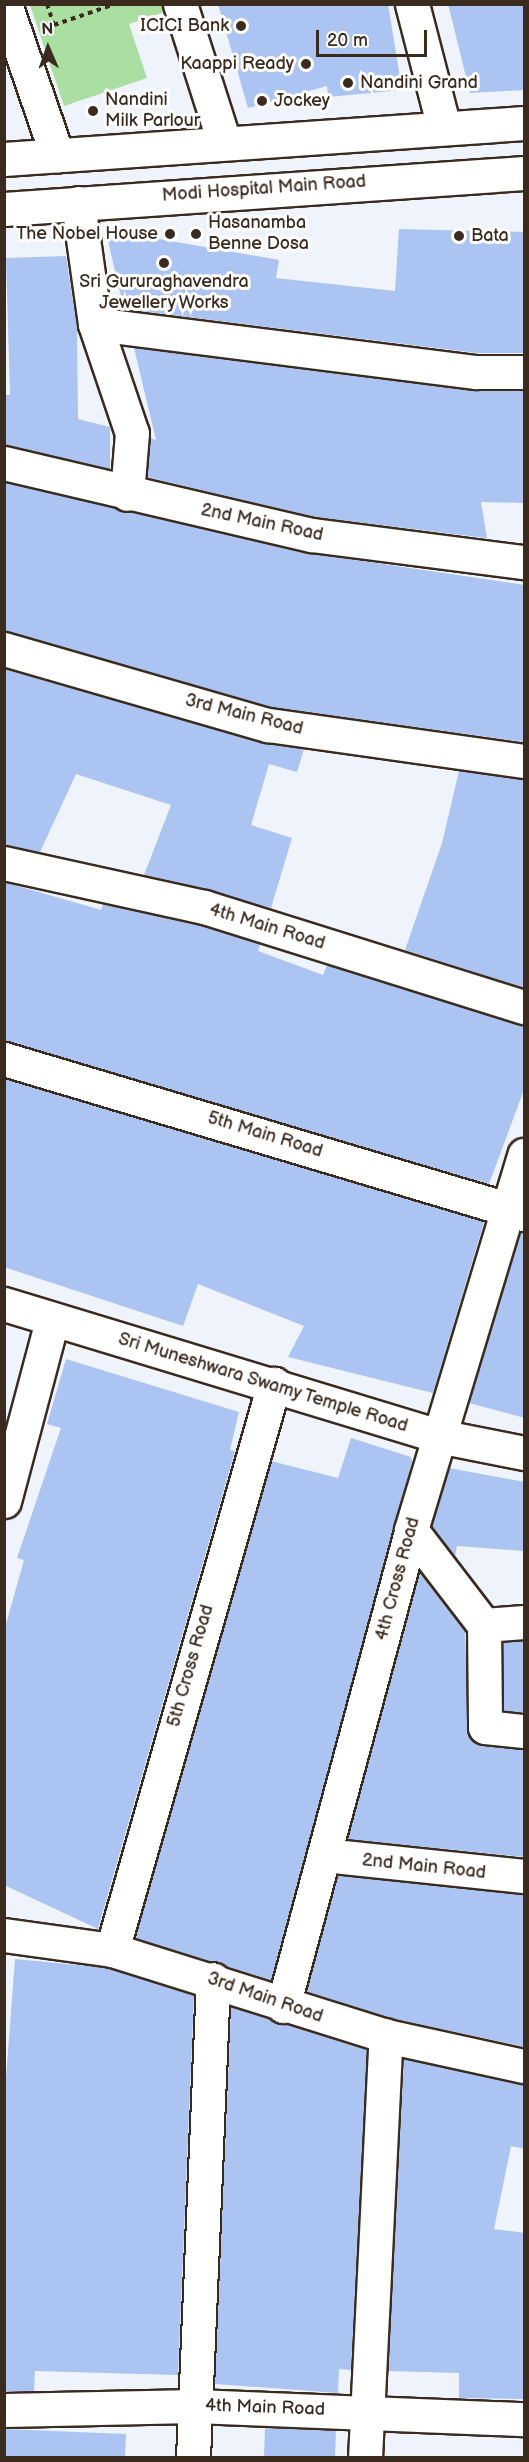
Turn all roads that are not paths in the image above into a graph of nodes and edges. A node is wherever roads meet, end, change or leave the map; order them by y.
1 (5, 4) edge
2 (180, 4) edge
3 (412, 4) edge
4 (525, 123) edge
5 (444, 128) junction
6 (224, 142) junction
7 (57, 154) junction
8 (4, 159) edge
9 (525, 172) edge
10 (78, 202) junction
11 (4, 209) edge
12 (95, 324) junction
13 (525, 372) edge
14 (4, 463) edge
15 (127, 494) junction
16 (525, 562) edge
17 (4, 649) edge
18 (525, 761) edge
19 (4, 863) edge
20 (525, 1007) edge
21 (4, 1059) edge
22 (525, 1155) edge
23 (516, 1212) edge
24 (4, 1304) edge
25 (52, 1321) junction
26 (274, 1384) junction
27 (438, 1436) junction
28 (525, 1453) edge
29 (4, 1501) edge
30 (411, 1530) junction
31 (525, 1622) edge
32 (484, 1625) junction
33 (525, 1731) edge
34 (324, 1854) junction
35 (525, 1876) edge
36 (5, 1935) edge
37 (4, 1941) edge
38 (112, 1950) junction
39 (213, 1979) junction
40 (283, 2006) junction
41 (386, 2036) junction
42 (525, 2066) edge
43 (195, 2406) junction
44 (4, 2410) edge
45 (368, 2411) junction
46 (525, 2420) edge
47 (193, 2457) edge
48 (365, 2457) edge

1 - 7 street
2 - 6 street
3 - 5 street
4 - 5 street
5 - 6 street
6 - 7 street
7 - 8 street
9 - 10 street, Modi Hospital Main Road
10 - 11 street, Modi Hospital Main Road
10 - 12 street
12 - 13 street
12 - 15 street
14 - 15 street, 2nd Main Road
15 - 16 street, 2nd Main Road
17 - 18 street, 3rd Main Road
19 - 20 street, 4th Main Road
21 - 23 street, 5th Main Road
22 - 23 street, 4th Cross Road
23 - 27 street, 4th Cross Road
24 - 25 street, Sri Muneshwara Swamy Temple Road
25 - 26 street, Sri Muneshwara Swamy Temple Road
25 - 29 street
26 - 27 street, Sri Muneshwara Swamy Temple Road
26 - 38 street, 5th Cross Road
27 - 28 street, Sri Muneshwara Swamy Temple Road
27 - 30 street, 4th Cross Road
30 - 32 street
30 - 34 street, 4th Cross Road
31 - 32 street
32 - 33 street
34 - 35 street, 2nd Main Road
34 - 40 street, 4th Cross Road
36 - 37 street
36 - 38 street, 3rd Main Road
38 - 39 street, 3rd Main Road
39 - 40 street, 3rd Main Road
39 - 43 street
40 - 41 street, 3rd Main Road
41 - 42 street, 3rd Main Road
41 - 45 street
43 - 44 street, 4th Main Road
43 - 45 street, 4th Main Road
43 - 47 street
45 - 46 street, 4th Main Road
45 - 48 street

